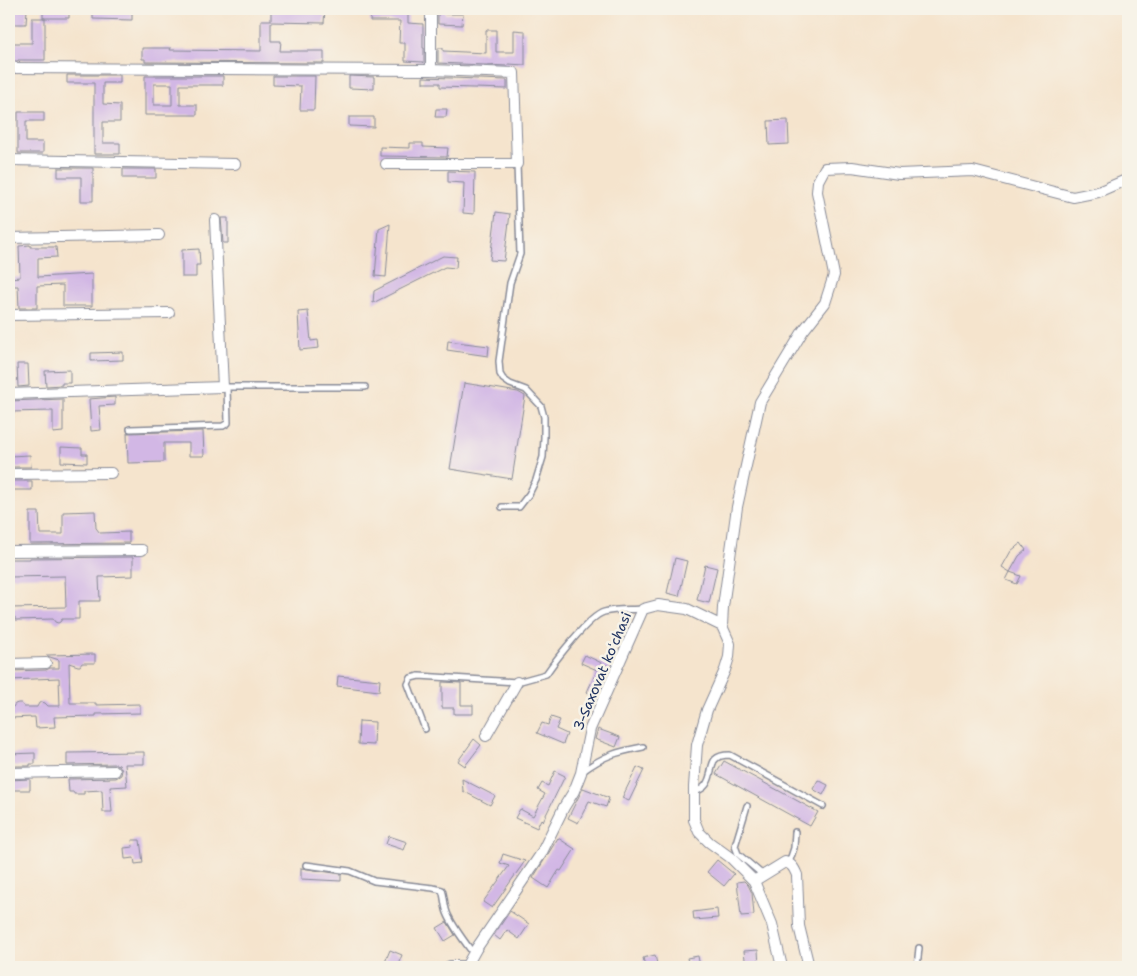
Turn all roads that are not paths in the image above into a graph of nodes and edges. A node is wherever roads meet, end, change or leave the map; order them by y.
1 (430, 9) edge
2 (9, 68) edge
3 (430, 70) junction
4 (9, 160) edge
5 (235, 164) dead end
6 (386, 164) dead end
7 (517, 164) junction
8 (1128, 179) edge
9 (215, 220) dead end
10 (159, 235) dead end
11 (9, 238) edge
12 (169, 313) dead end
13 (9, 315) edge
14 (225, 387) junction
15 (365, 387) dead end
16 (9, 394) edge
17 (130, 428) dead end
18 (111, 472) dead end
19 (9, 474) edge
20 (502, 507) dead end
21 (142, 550) dead end
22 (9, 551) edge
23 (643, 609) junction
24 (722, 626) junction
25 (46, 663) dead end
26 (9, 664) edge
27 (517, 682) junction
28 (425, 729) dead end
29 (486, 736) dead end
30 (643, 747) dead end
31 (115, 771) dead end
32 (581, 772) junction
33 (9, 773) edge
34 (694, 793) junction
35 (747, 806) dead end
36 (823, 806) dead end
37 (795, 832) dead end
38 (789, 863) junction
39 (306, 865) dead end
40 (758, 878) junction
41 (919, 948) dead end
42 (473, 954) junction
43 (466, 966) edge
44 (448, 967) edge
45 (782, 967) edge
46 (809, 967) edge
47 (917, 967) edge

1 - 3 street
2 - 3 street
3 - 7 street
4 - 5 street
6 - 7 street
7 - 20 lane
8 - 24 street
9 - 14 street
10 - 11 street
12 - 13 street
14 - 15 lane
14 - 16 street
14 - 17 lane
18 - 19 street
21 - 22 street
23 - 24 street
23 - 27 lane
23 - 32 street, 3-Saxovat koʻchasi
24 - 34 street
25 - 26 street
27 - 28 lane
27 - 29 street
30 - 32 lane
31 - 33 street
32 - 42 street, 3-Saxovat koʻchasi
34 - 36 lane
34 - 40 street
35 - 40 lane
37 - 38 lane
38 - 40 street
38 - 46 street
39 - 42 lane
40 - 45 street
41 - 47 lane
42 - 43 street, 3-Saxovat koʻchasi
43 - 44 street

